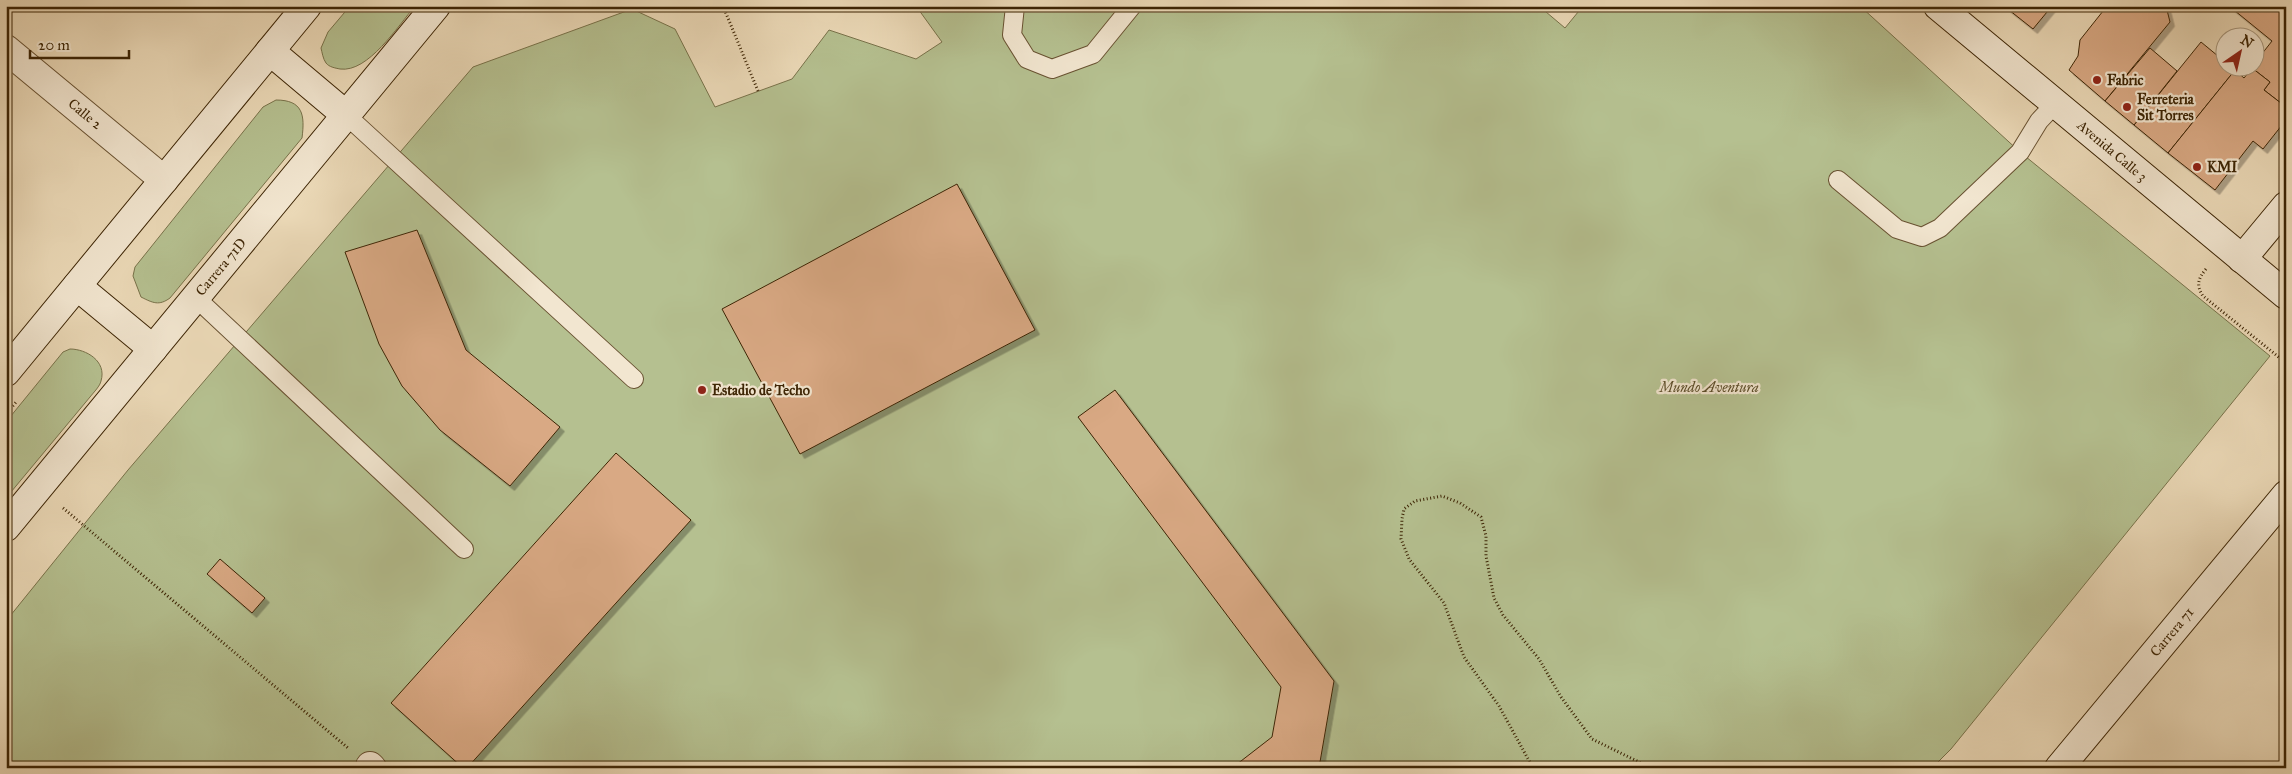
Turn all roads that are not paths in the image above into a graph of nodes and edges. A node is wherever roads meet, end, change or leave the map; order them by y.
1 (307, 6) edge
2 (436, 6) edge
3 (1016, 6) edge
4 (1132, 6) edge
5 (1938, 6) edge
6 (6, 49) edge
7 (270, 51) junction
8 (2055, 104) junction
9 (346, 115) junction
10 (164, 180) junction
11 (1838, 180) dead end
12 (2286, 206) edge
13 (2242, 259) junction
14 (76, 286) junction
15 (2286, 295) edge
16 (195, 298) junction
17 (153, 349) junction
18 (6, 372) edge
19 (634, 379) dead end
20 (2286, 495) edge
21 (6, 527) edge
22 (464, 549) dead end
23 (2059, 768) edge

1 - 7 street
2 - 9 street, Carrera 71D
3 - 4 lane
5 - 8 street, Avenida Calle 3
6 - 10 street, Calle 2
7 - 9 street
7 - 10 street
8 - 11 lane
8 - 13 street, Avenida Calle 3
9 - 16 street, Carrera 71D
9 - 19 lane
10 - 14 street
12 - 13 street
13 - 15 street, Avenida Calle 3
14 - 17 street
14 - 18 street
16 - 17 street, Carrera 71D
16 - 22 lane
17 - 21 street, Carrera 71D
20 - 23 street, Carrera 71

